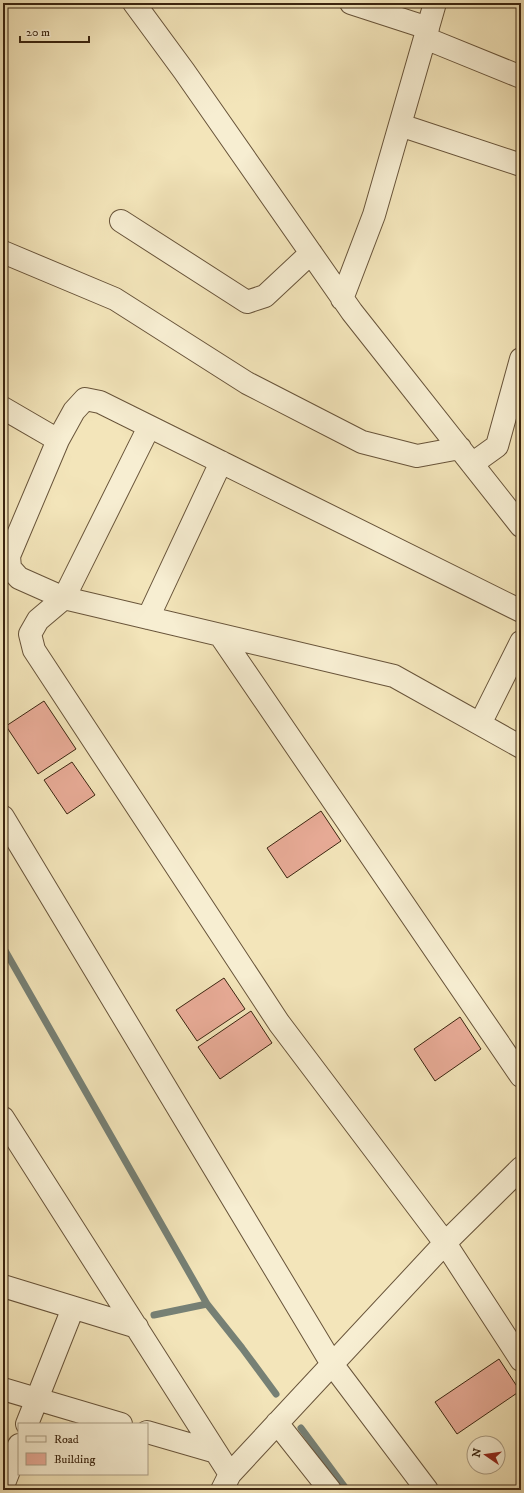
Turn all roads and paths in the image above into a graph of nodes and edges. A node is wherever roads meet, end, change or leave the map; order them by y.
1 (134, 3) edge
2 (351, 3) edge
3 (436, 3) edge
4 (427, 33) junction
5 (521, 77) edge
6 (400, 125) junction
7 (521, 165) edge
8 (121, 221) dead end
9 (3, 252) edge
10 (311, 253) junction
11 (342, 298) junction
12 (519, 354) edge
13 (3, 408) edge
14 (149, 427) junction
15 (58, 440) junction
16 (466, 456) junction
17 (221, 462) junction
18 (521, 526) edge
19 (6, 571) edge
20 (64, 598) junction
21 (521, 611) edge
22 (148, 618) junction
23 (220, 635) junction
24 (521, 642) edge
25 (480, 724) junction
26 (521, 747) edge
27 (3, 817) edge
28 (521, 1076) edge
29 (3, 1118) edge
30 (521, 1168) edge
31 (445, 1243) junction
32 (3, 1286) edge
33 (74, 1308) junction
34 (137, 1327) junction
35 (521, 1360) edge
36 (332, 1364) junction
37 (3, 1389) edge
38 (37, 1399) junction
39 (27, 1423) edge
40 (118, 1423) edge
41 (277, 1423) junction
42 (148, 1432) edge
43 (18, 1448) edge
44 (216, 1452) junction
45 (226, 1482) edge
46 (3, 1487) edge
47 (11, 1490) edge
48 (330, 1490) edge
49 (427, 1490) edge

1 - 10 street
2 - 4 street
3 - 4 street
4 - 5 street
4 - 6 street
6 - 7 street
6 - 11 street
8 - 10 street
9 - 16 street
10 - 11 street
11 - 16 street
12 - 16 street
13 - 15 street
14 - 15 street
14 - 17 street
14 - 20 street
15 - 19 street
16 - 18 street
17 - 21 street
17 - 22 street
19 - 20 street
20 - 22 street
20 - 31 street
22 - 23 street
23 - 25 street
23 - 28 street
24 - 25 street
25 - 26 street
27 - 36 street
29 - 34 street
30 - 31 street
31 - 35 street
31 - 36 street
32 - 33 street
33 - 34 street
33 - 38 street
34 - 44 street
36 - 41 street
36 - 49 street
37 - 38 street
38 - 39 street
38 - 40 street
41 - 45 street
41 - 48 street
42 - 44 street
43 - 46 street
44 - 45 street
46 - 47 street

